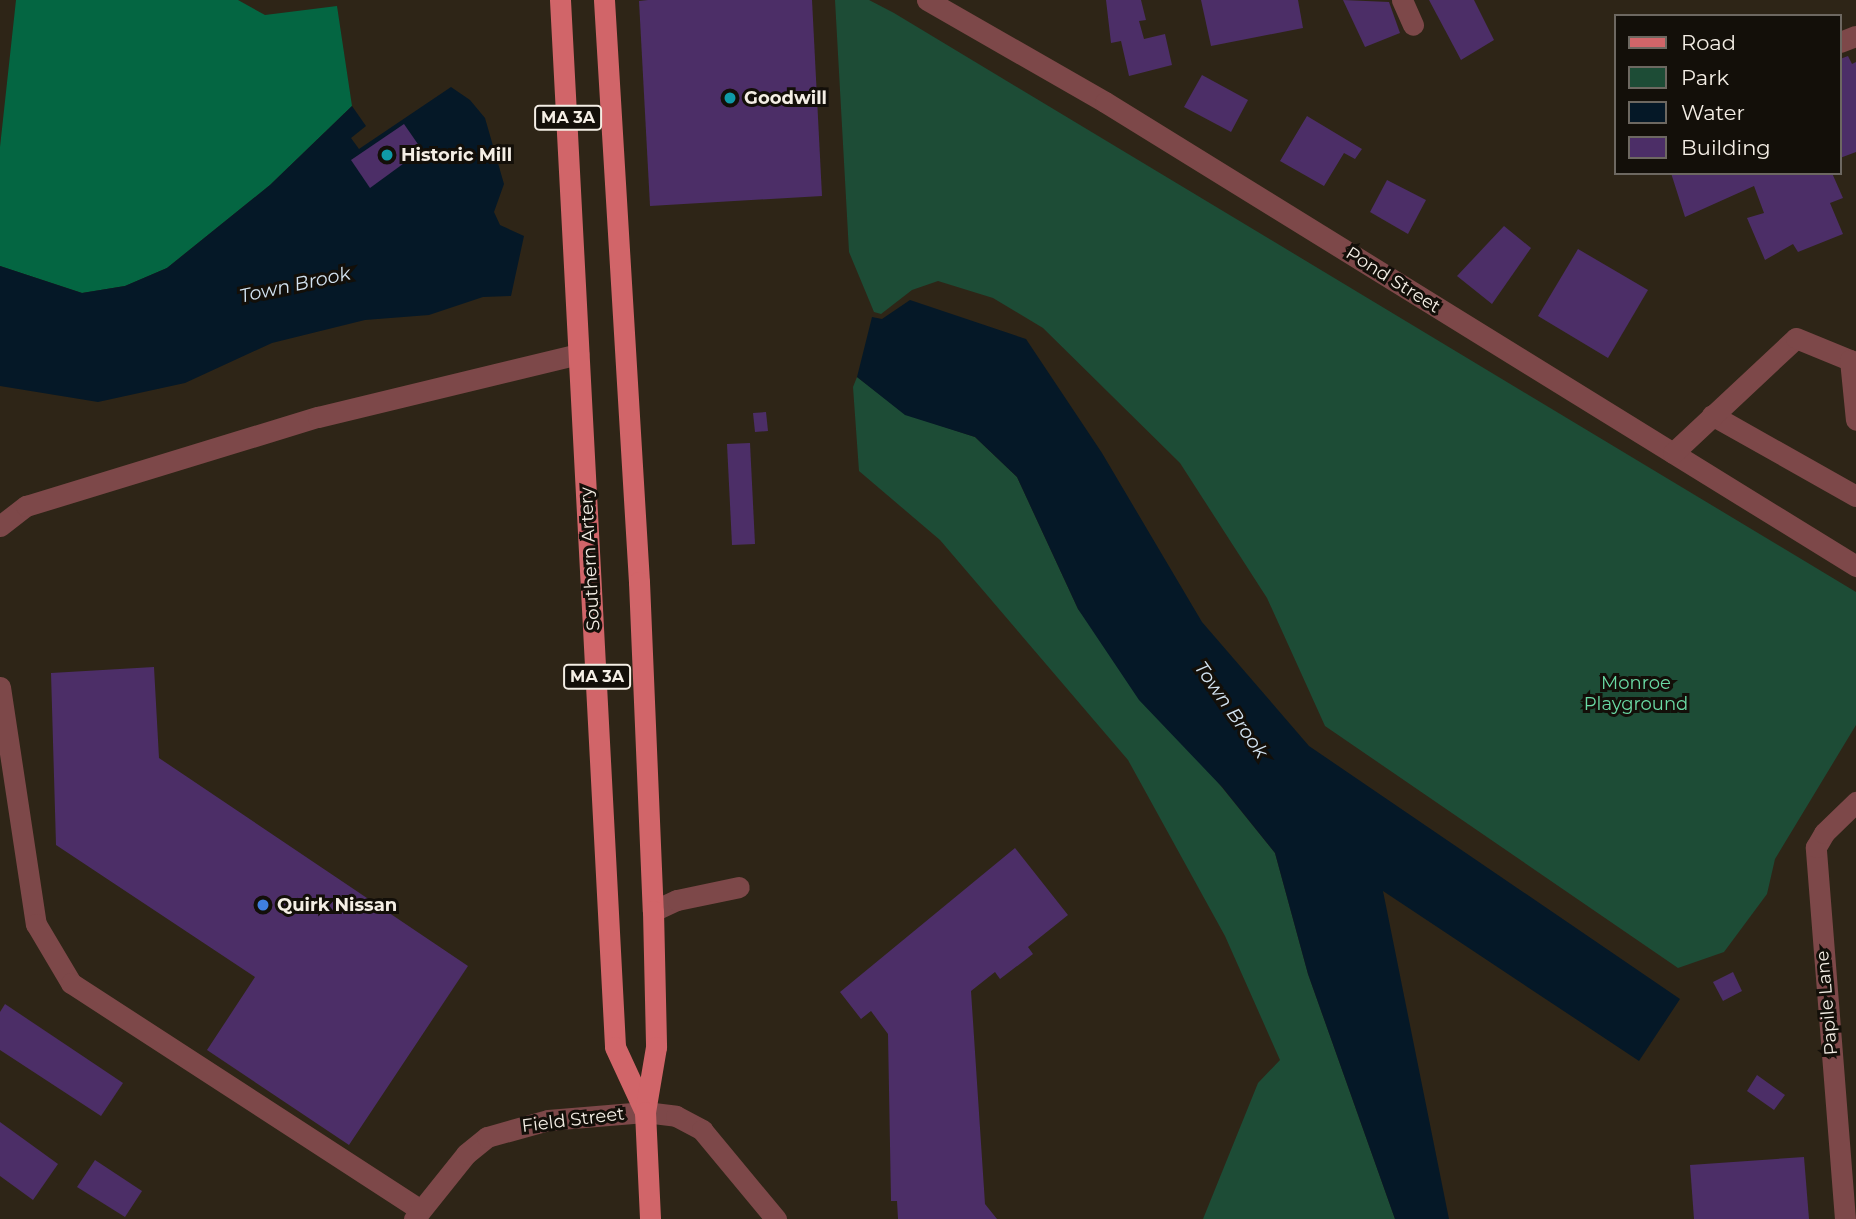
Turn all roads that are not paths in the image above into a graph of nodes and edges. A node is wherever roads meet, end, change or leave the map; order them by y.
1 (561, 0) edge
2 (604, 0) edge
3 (926, 0) edge
4 (1402, 0) edge
5 (1413, 25) dead end
6 (578, 354) junction
7 (1712, 415) junction
8 (1856, 420) edge
9 (1672, 453) junction
10 (1856, 496) edge
11 (0, 526) edge
12 (1856, 566) edge
13 (0, 687) edge
14 (1856, 802) edge
15 (739, 887) dead end
16 (653, 911) junction
17 (645, 1112) junction
18 (418, 1214) edge
19 (650, 1219) edge
20 (776, 1219) edge
21 (1845, 1219) edge

1 - 6 main road, Southern Artery / MA 3A
2 - 16 main road, Southern Artery / MA 3A
3 - 9 street, Pond Street
4 - 5 street
6 - 11 street
6 - 17 main road, Southern Artery / MA 3A
7 - 8 street
7 - 9 street
7 - 10 street
9 - 12 street, Pond Street
13 - 18 street
14 - 21 street, Papile Lane
15 - 16 street
16 - 17 main road, Southern Artery / MA 3A
17 - 18 street, Field Street
17 - 19 main road, Southern Artery / MA 3A
17 - 20 street, Field Street

